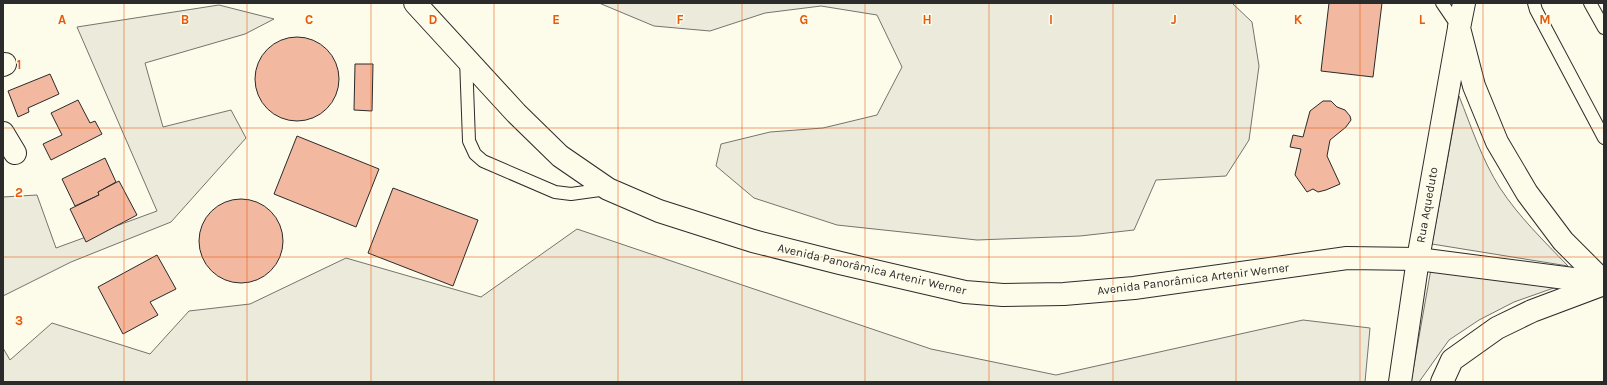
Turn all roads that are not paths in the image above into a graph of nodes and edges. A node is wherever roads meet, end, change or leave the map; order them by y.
1 (415, 3) edge
2 (1442, 3) edge
3 (1464, 3) edge
4 (1534, 3) edge
5 (1590, 3) edge
6 (1459, 28) junction
7 (1604, 28) edge
8 (466, 58) junction
9 (3, 133) edge
10 (1604, 138) edge
11 (15, 153) dead end
12 (608, 189) junction
13 (1418, 259) junction
14 (1604, 283) edge
15 (1400, 382) edge
16 (1442, 382) edge

1 - 8 main road, Avenida Panorâmica Artenir Werner
2 - 6 lane
3 - 6 main road, Rua Aqueduto
4 - 10 lane
5 - 7 lane
6 - 13 main road, Rua Aqueduto
6 - 14 main road
8 - 12 main road, Avenida Panorâmica Artenir Werner
8 - 12 lane
9 - 11 main road
12 - 13 main road, Avenida Panorâmica Artenir Werner
13 - 14 main road, Avenida Panorâmica Artenir Werner
13 - 15 main road, Rua Aqueduto
14 - 16 main road

